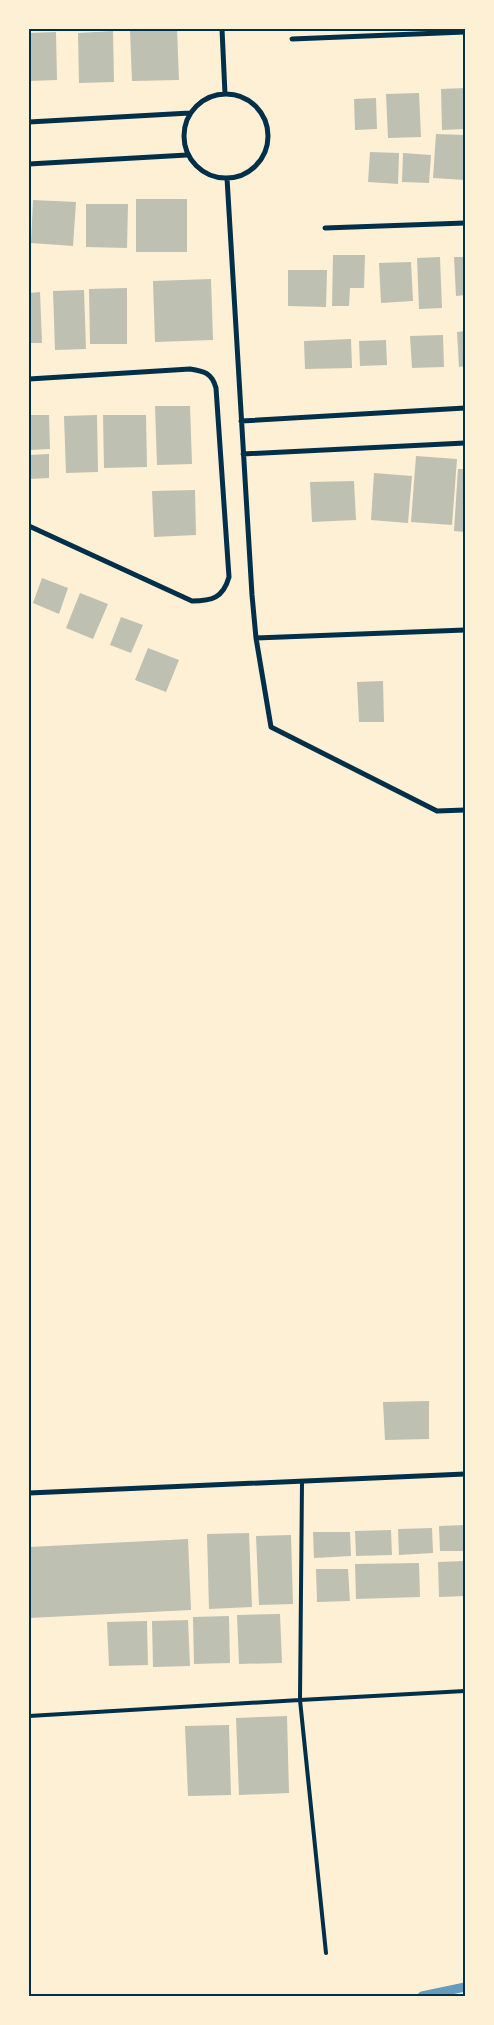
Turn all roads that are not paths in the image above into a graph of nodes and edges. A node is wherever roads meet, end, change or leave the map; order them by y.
1 (222, 29) edge
2 (465, 32) edge
3 (292, 40) dead end
4 (225, 94) junction
5 (190, 113) junction
6 (29, 122) edge
7 (188, 155) junction
8 (29, 164) edge
9 (227, 178) junction
10 (465, 223) edge
11 (324, 228) dead end
12 (29, 379) edge
13 (465, 408) edge
14 (240, 421) junction
15 (465, 443) edge
16 (243, 454) junction
17 (29, 526) edge
18 (465, 630) edge
19 (256, 638) junction
20 (465, 810) edge
21 (465, 1474) edge
22 (302, 1482) junction
23 (29, 1493) edge
24 (465, 1691) edge
25 (300, 1700) junction
26 (29, 1716) edge
27 (326, 1953) dead end

1 - 4 street
2 - 3 street
4 - 5 street
4 - 9 street
5 - 6 street
5 - 7 street
7 - 8 street
7 - 9 street
9 - 14 street
10 - 11 street
12 - 17 street
13 - 14 street
14 - 16 street
15 - 16 street
16 - 19 street
18 - 19 street
19 - 20 street
21 - 22 street
22 - 23 street
22 - 25 lane
24 - 25 lane
25 - 26 lane
25 - 27 lane

